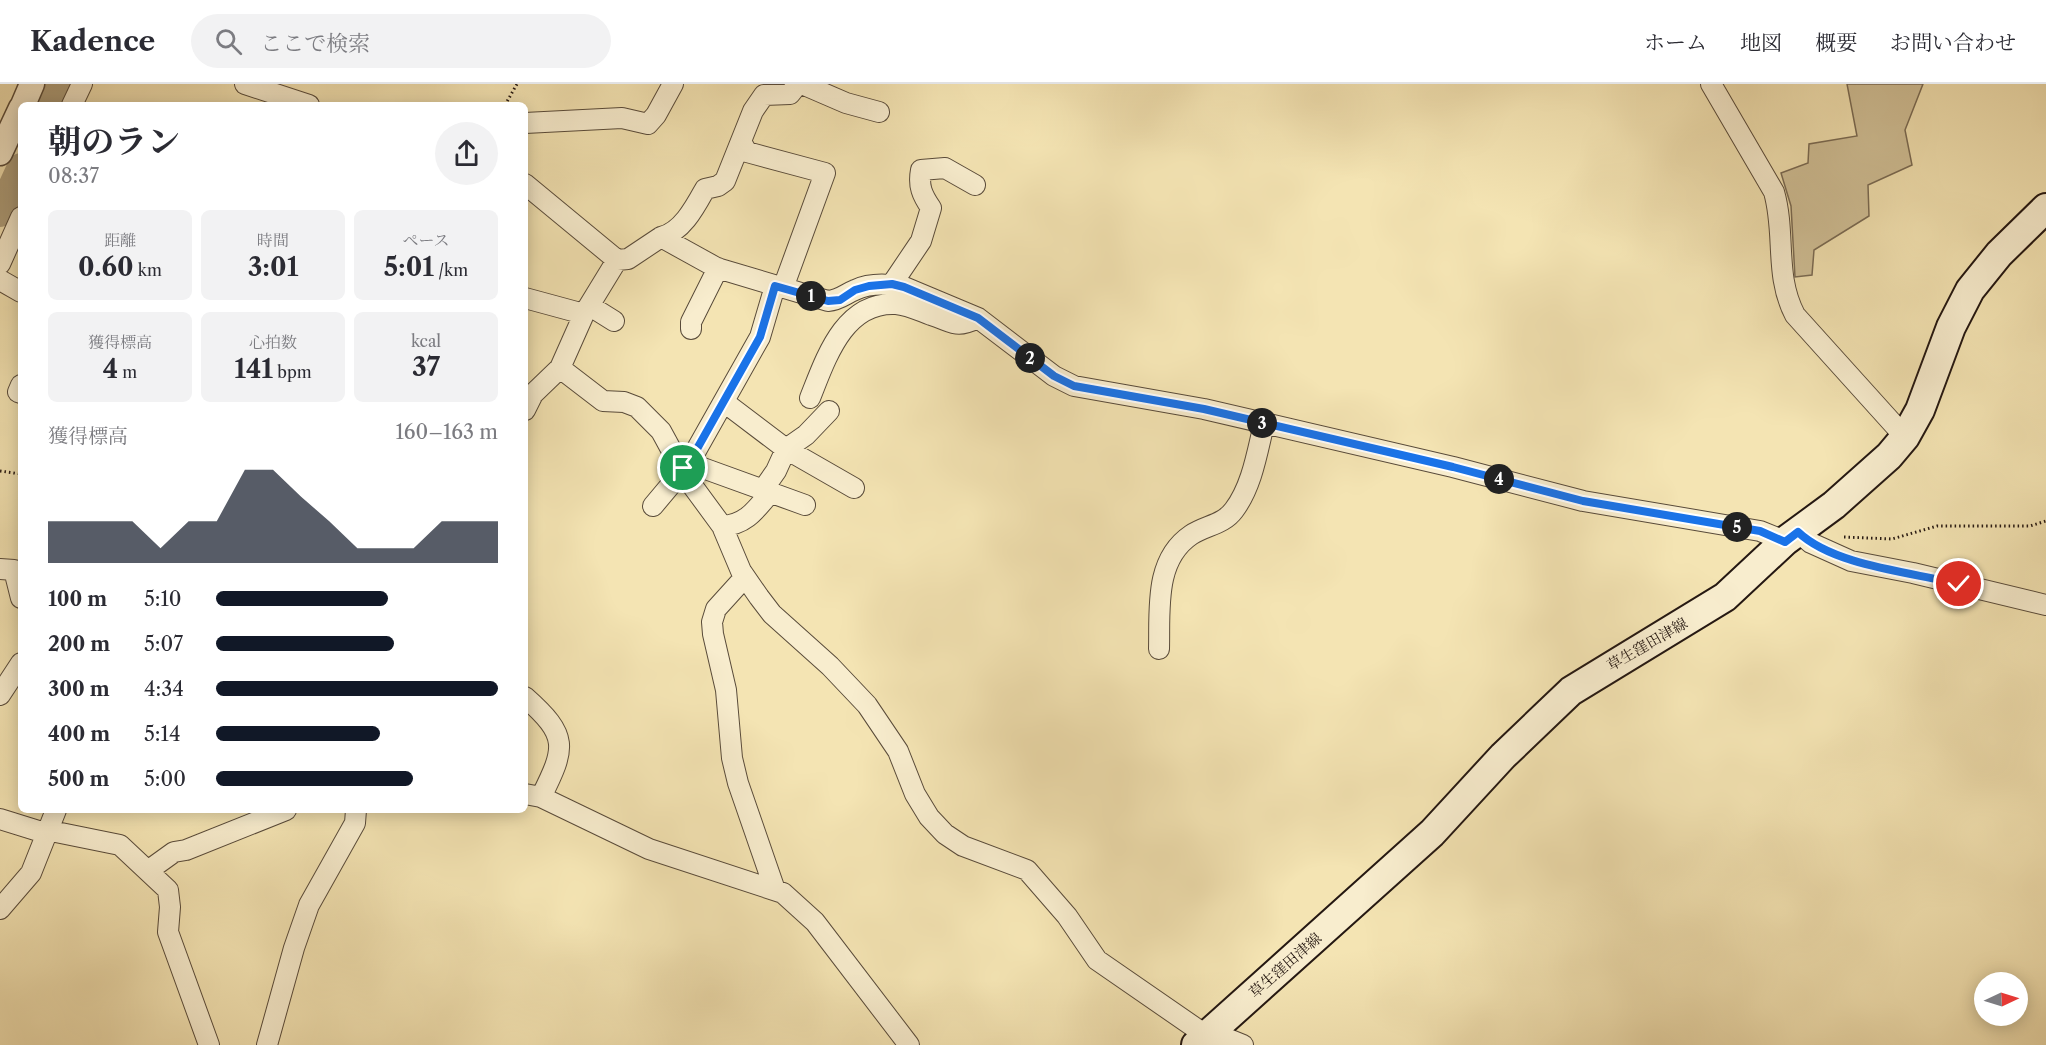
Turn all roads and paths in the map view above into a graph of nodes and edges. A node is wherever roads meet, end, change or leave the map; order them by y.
1 (32, 84) edge
2 (82, 84) edge
3 (245, 84) edge
4 (517, 84) edge
5 (673, 84) edge
6 (800, 84) edge
7 (1711, 84) edge
8 (24, 102) edge
9 (73, 102) edge
10 (300, 102) edge
11 (507, 102) edge
12 (879, 112) dead end
13 (18, 115) edge
14 (528, 123) edge
15 (741, 142) junction
16 (0, 153) edge
17 (975, 185) dead end
18 (528, 187) edge
19 (2046, 208) edge
20 (18, 224) edge
21 (661, 237) junction
22 (616, 260) junction
23 (0, 264) edge
24 (718, 268) junction
25 (0, 280) edge
26 (892, 284) junction
27 (779, 287) junction
28 (18, 290) edge
29 (528, 299) edge
30 (587, 310) junction
31 (978, 318) junction
32 (614, 321) dead end
33 (691, 329) dead end
34 (560, 369) junction
35 (528, 378) edge
36 (544, 384) junction
37 (810, 398) dead end
38 (724, 402) junction
39 (528, 404) edge
40 (830, 411) dead end
41 (1264, 424) junction
42 (1905, 437) junction
43 (786, 449) junction
44 (686, 465) junction
45 (0, 471) edge
46 (18, 474) edge
47 (854, 488) dead end
48 (765, 492) junction
49 (805, 505) dead end
50 (653, 506) dead end
51 (2046, 521) edge
52 (722, 526) junction
53 (1792, 537) junction
54 (1841, 537) dead end
55 (0, 569) edge
56 (745, 577) junction
57 (18, 586) edge
58 (2046, 605) edge
59 (1159, 649) dead end
60 (18, 668) edge
61 (0, 695) edge
62 (528, 700) edge
63 (533, 796) edge
64 (55, 813) edge
65 (278, 813) edge
66 (356, 813) edge
67 (0, 819) edge
68 (46, 831) junction
69 (149, 870) junction
70 (775, 890) junction
71 (0, 909) edge
72 (1205, 1038) edge
73 (209, 1045) edge
74 (267, 1045) edge
75 (909, 1045) edge
76 (1243, 1045) edge

1 - 8 street
2 - 9 street
3 - 10 street
4 - 11 path
5 - 14 street
6 - 12 street
6 - 15 street
7 - 42 street
13 - 16 street
15 - 21 street
15 - 27 street
17 - 26 street
18 - 22 street
19 - 42 main road, 草生窪田津線
20 - 23 street
21 - 22 street
21 - 24 street
22 - 30 street
24 - 27 street
24 - 33 street
25 - 28 street
26 - 27 street
26 - 31 street
27 - 38 street
29 - 30 street
30 - 32 street
30 - 34 street
31 - 37 street
31 - 41 street
34 - 36 street
34 - 44 street
35 - 36 street
36 - 39 street
38 - 43 street
38 - 44 street
40 - 43 street
41 - 53 street
41 - 59 street
42 - 53 main road, 草生窪田津線
43 - 47 street
43 - 48 street
44 - 48 street
44 - 50 street
44 - 52 street
45 - 46 path
48 - 49 street
48 - 52 street
51 - 54 path
52 - 56 street
53 - 58 street
53 - 72 main road, 草生窪田津線
55 - 57 street
56 - 70 street
56 - 72 street
60 - 61 street
62 - 63 street
63 - 70 street
64 - 68 street
65 - 69 street
66 - 74 street
67 - 68 street
68 - 69 street
68 - 71 street
69 - 73 street
70 - 75 street
72 - 76 street

